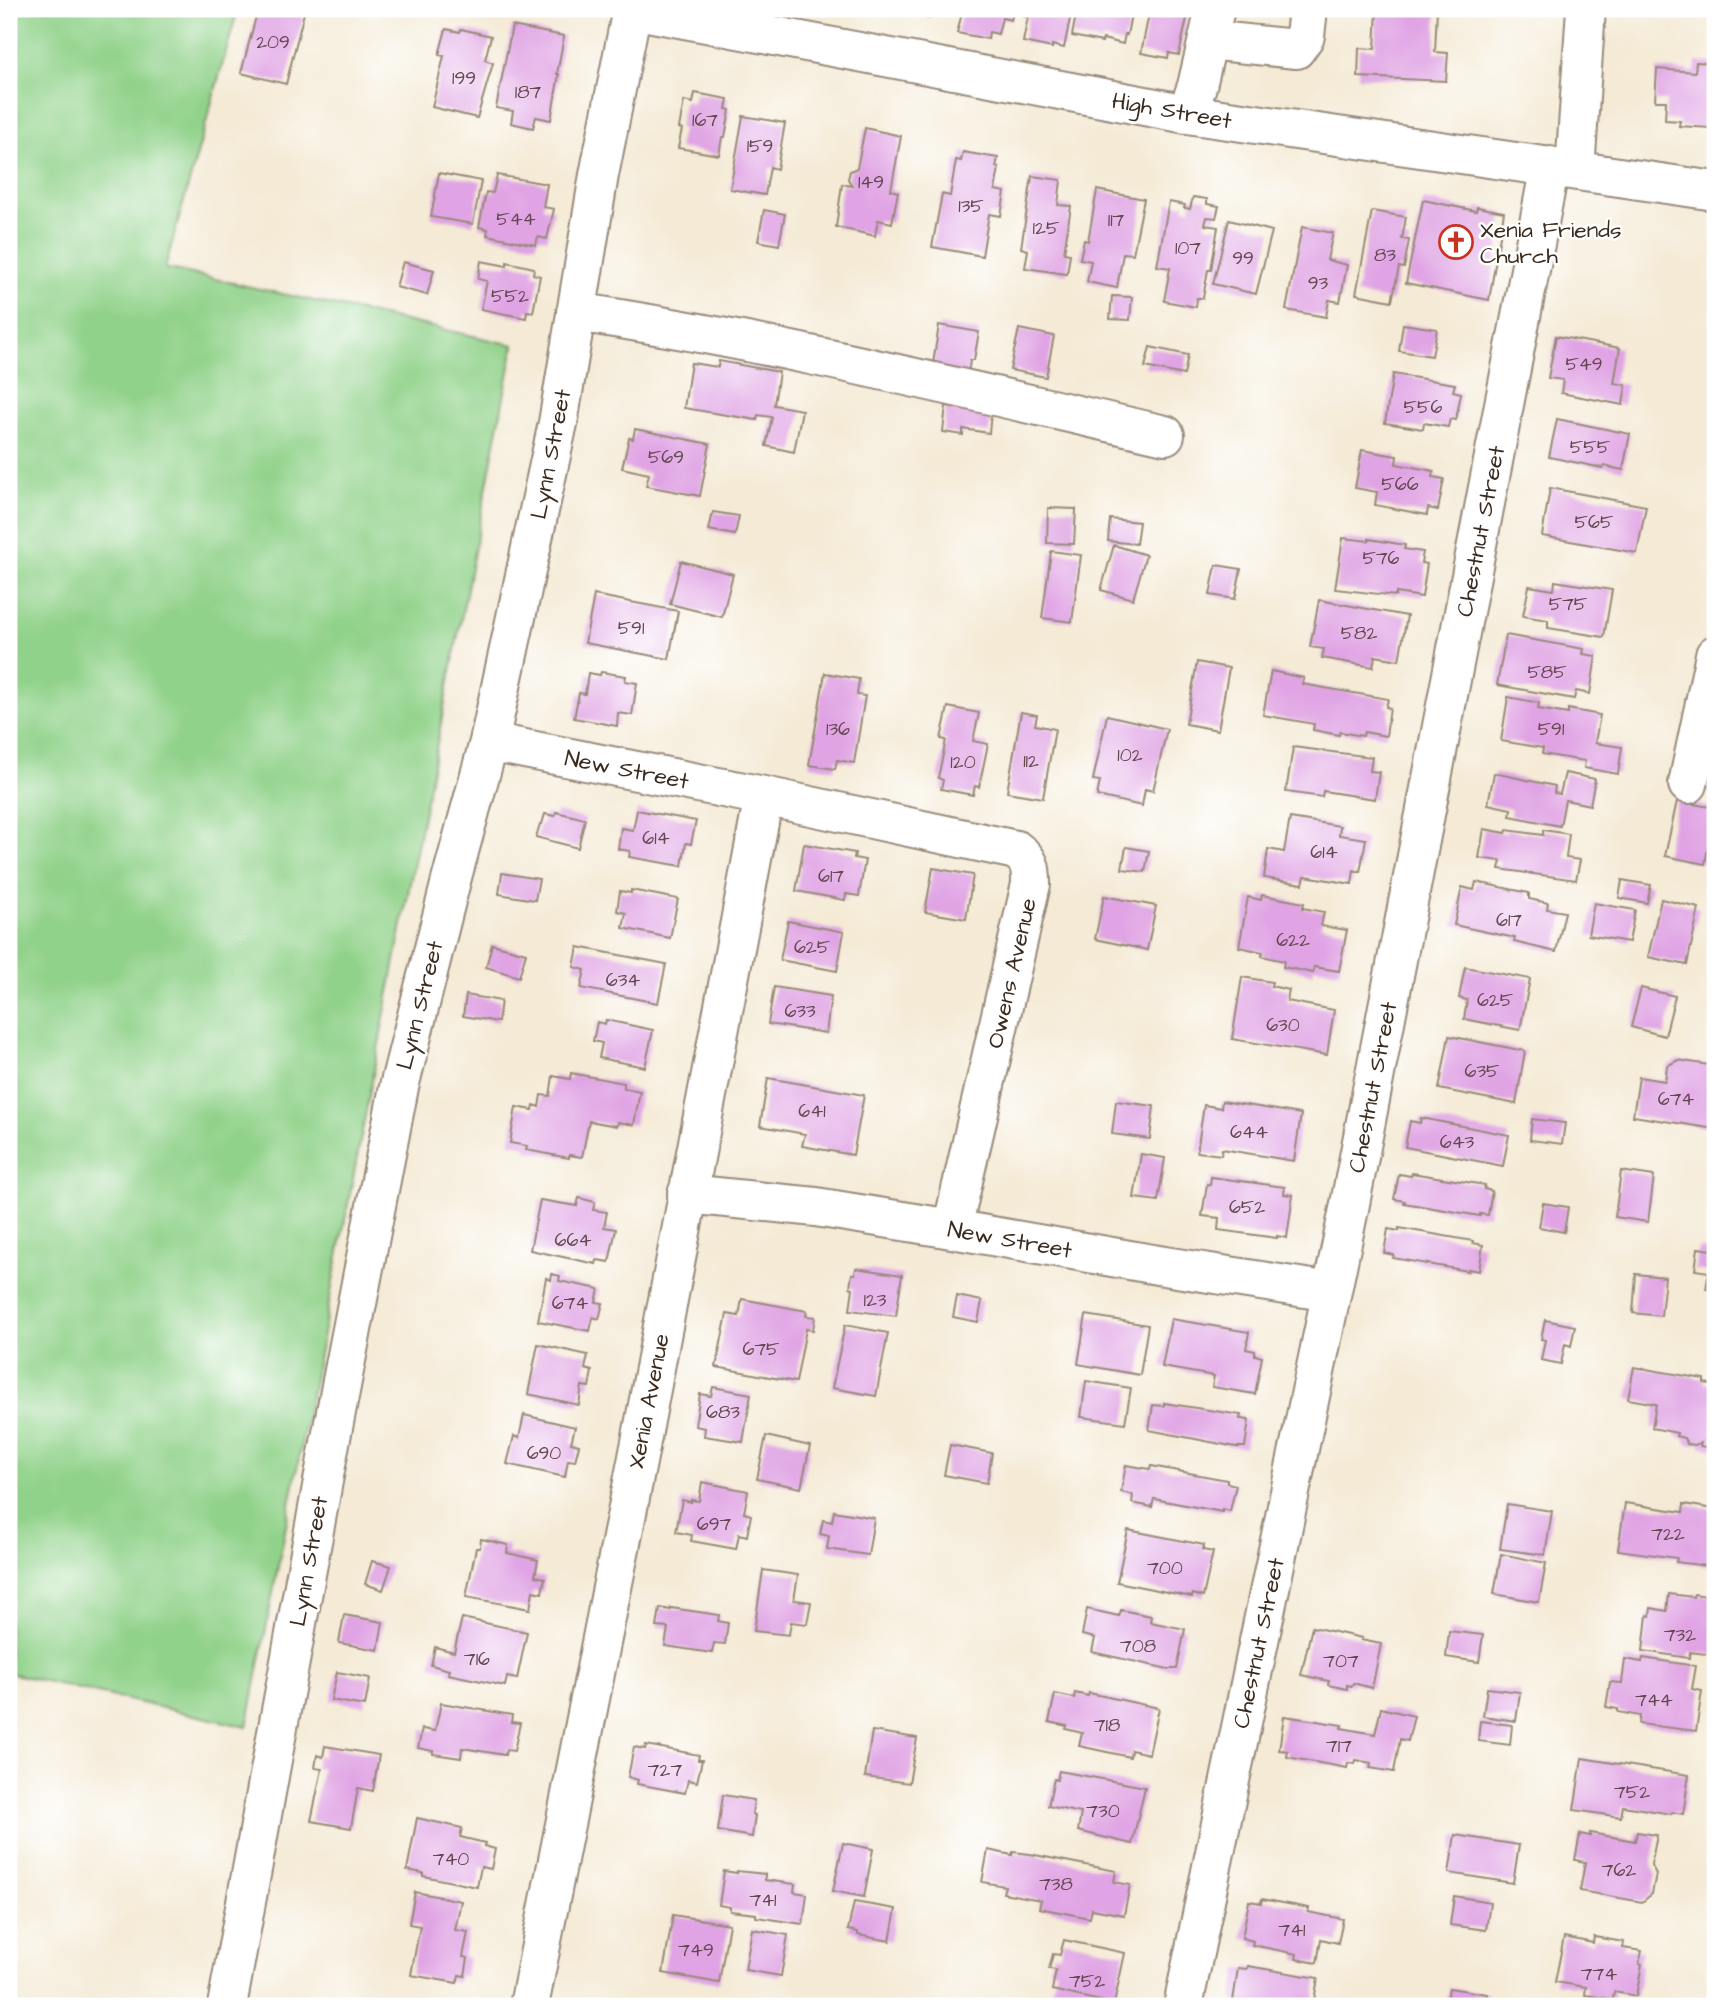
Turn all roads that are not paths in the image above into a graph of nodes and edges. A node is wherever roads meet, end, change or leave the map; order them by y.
1 (632, 9) edge
2 (1308, 9) edge
3 (1586, 9) edge
4 (1211, 24) edge
5 (1187, 114) junction
6 (1563, 168) junction
7 (1715, 191) edge
8 (576, 312) junction
9 (1166, 435) dead end
10 (1715, 655) edge
11 (489, 742) junction
12 (1688, 785) dead end
13 (764, 796) junction
14 (687, 1194) junction
15 (952, 1228) junction
16 (1331, 1292) junction
17 (226, 2006) edge
18 (529, 2006) edge
19 (1183, 2006) edge

1 - 5 street, High Street
1 - 8 street, Lynn Street
2 - 4 street
3 - 6 street, Chestnut Street
4 - 5 street
5 - 6 street, High Street
6 - 7 street, High Street
6 - 16 street, Chestnut Street
8 - 9 street
8 - 11 street, Lynn Street
10 - 12 street
11 - 13 street, New Street
11 - 17 street, Lynn Street
13 - 14 street, Xenia Avenue
13 - 15 street, Owens Avenue
14 - 15 street, New Street
14 - 18 street, Xenia Avenue
15 - 16 street, New Street
16 - 19 street, Chestnut Street

